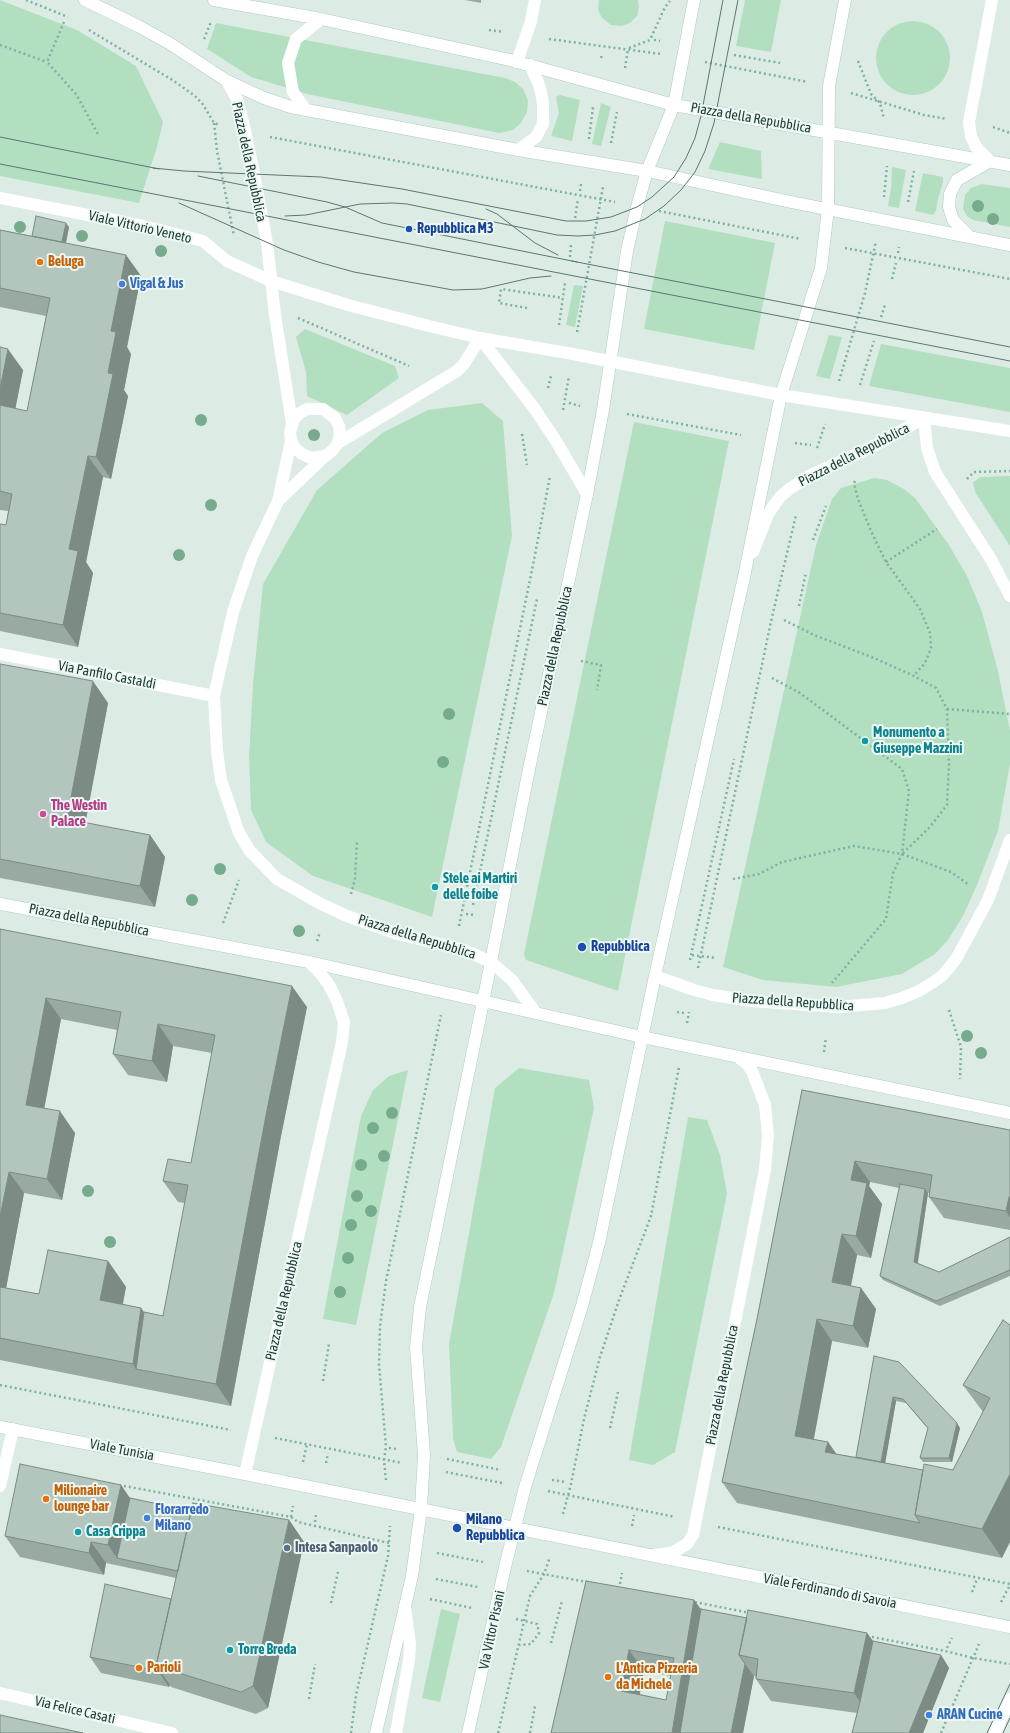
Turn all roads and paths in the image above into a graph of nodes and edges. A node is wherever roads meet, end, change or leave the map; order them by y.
1 (26, 0) edge
2 (85, 0) edge
3 (214, 0) edge
4 (536, 0) edge
5 (671, 0) edge
6 (694, 0) edge
7 (845, 0) edge
8 (992, 0) edge
9 (72, 19) dead end
10 (321, 19) junction
11 (211, 21) dead end
12 (64, 22) dead end
13 (84, 27) dead end
14 (483, 29) dead end
15 (526, 36) junction
16 (204, 40) dead end
17 (654, 40) dead end
18 (660, 41) dead end
19 (0, 45) edge
20 (628, 49) junction
21 (734, 55) dead end
22 (857, 58) dead end
23 (47, 62) junction
24 (517, 62) junction
25 (780, 63) dead end
26 (530, 65) junction
27 (731, 67) dead end
28 (776, 76) dead end
29 (227, 81) junction
30 (620, 91) junction
31 (851, 93) dead end
32 (593, 103) dead end
33 (880, 103) junction
34 (674, 105) junction
35 (306, 110) junction
36 (884, 118) dead end
37 (954, 120) dead end
38 (214, 123) junction
39 (227, 126) dead end
40 (987, 126) dead end
41 (828, 132) junction
42 (1010, 133) edge
43 (99, 136) dead end
44 (268, 136) dead end
45 (589, 140) dead end
46 (518, 150) junction
47 (887, 161) dead end
48 (990, 161) junction
49 (607, 165) junction
50 (1010, 165) edge
51 (914, 169) dead end
52 (647, 171) junction
53 (0, 198) edge
54 (578, 199) dead end
55 (601, 200) junction
56 (637, 206) junction
57 (828, 209) junction
58 (907, 209) dead end
59 (575, 218) dead end
60 (880, 220) junction
61 (970, 237) junction
62 (825, 243) junction
63 (572, 244) dead end
64 (1010, 245) edge
65 (874, 254) junction
66 (570, 257) dead end
67 (896, 263) dead end
68 (240, 268) junction
69 (892, 279) dead end
70 (1010, 279) edge
71 (271, 281) junction
72 (565, 283) dead end
73 (563, 298) junction
74 (885, 305) dead end
75 (527, 308) dead end
76 (296, 317) dead end
77 (881, 317) dead end
78 (559, 325) dead end
79 (480, 338) junction
80 (874, 341) dead end
81 (573, 354) junction
82 (611, 363) junction
83 (409, 366) dead end
84 (551, 376) dead end
85 (550, 380) dead end
86 (859, 387) dead end
87 (780, 395) junction
88 (569, 403) dead end
89 (832, 403) junction
90 (580, 406) dead end
91 (627, 414) dead end
92 (562, 416) dead end
93 (924, 418) junction
94 (292, 424) junction
95 (521, 429) dead end
96 (1010, 431) edge
97 (741, 435) dead end
98 (291, 441) junction
99 (338, 443) junction
100 (790, 443) dead end
101 (810, 445) dead end
102 (325, 456) junction
103 (527, 465) dead end
104 (551, 471) dead end
105 (1010, 471) edge
106 (807, 477) junction
107 (857, 477) dead end
108 (964, 485) dead end
109 (587, 494) junction
110 (278, 501) junction
111 (826, 506) dead end
112 (797, 513) dead end
113 (937, 529) dead end
114 (813, 540) dead end
115 (886, 562) junction
116 (806, 572) dead end
117 (744, 577) junction
118 (1010, 596) edge
119 (537, 599) dead end
120 (799, 606) dead end
121 (784, 620) dead end
122 (0, 654) edge
123 (581, 661) dead end
124 (912, 675) junction
125 (772, 678) dead end
126 (597, 690) dead end
127 (214, 696) junction
128 (947, 709) junction
129 (1010, 714) edge
130 (734, 759) dead end
131 (1010, 840) edge
132 (357, 841) dead end
133 (902, 854) junction
134 (733, 879) dead end
135 (239, 880) dead end
136 (972, 887) dead end
137 (349, 900) dead end
138 (3, 904) edge
139 (473, 905) dead end
140 (466, 914) dead end
141 (475, 915) dead end
142 (221, 927) dead end
143 (458, 933) dead end
144 (692, 955) junction
145 (701, 956) junction
146 (716, 958) dead end
147 (690, 960) dead end
148 (309, 962) junction
149 (491, 962) junction
150 (698, 969) dead end
151 (655, 976) junction
152 (828, 988) dead end
153 (483, 1002) junction
154 (949, 1010) dead end
155 (535, 1012) junction
156 (676, 1012) dead end
157 (685, 1013) dead end
158 (642, 1037) junction
159 (826, 1037) dead end
160 (436, 1039) dead end
161 (824, 1053) dead end
162 (738, 1057) junction
163 (960, 1079) dead end
164 (676, 1086) dead end
165 (1010, 1113) edge
166 (329, 1344) dead end
167 (323, 1381) dead end
168 (0, 1385) edge
169 (618, 1392) dead end
170 (0, 1427) edge
171 (610, 1428) dead end
172 (13, 1429) junction
173 (231, 1430) dead end
174 (276, 1438) dead end
175 (389, 1448) dead end
176 (397, 1449) dead end
177 (328, 1453) dead end
178 (447, 1459) dead end
179 (326, 1463) dead end
180 (501, 1470) dead end
181 (448, 1472) dead end
182 (245, 1474) junction
183 (550, 1480) dead end
184 (498, 1482) dead end
185 (565, 1482) dead end
186 (111, 1484) edge
187 (0, 1486) edge
188 (421, 1509) junction
189 (316, 1515) dead end
190 (634, 1515) dead end
191 (674, 1517) dead end
192 (314, 1522) dead end
193 (711, 1525) dead end
194 (632, 1526) dead end
195 (515, 1528) junction
196 (390, 1537) dead end
197 (389, 1543) junction
198 (442, 1554) dead end
199 (649, 1555) junction
200 (482, 1562) dead end
201 (623, 1570) dead end
202 (338, 1572) dead end
203 (436, 1579) dead end
204 (977, 1579) dead end
205 (589, 1582) edge
206 (620, 1584) dead end
207 (1010, 1584) edge
208 (478, 1587) dead end
209 (972, 1592) dead end
210 (434, 1600) dead end
211 (689, 1601) edge
212 (562, 1602) dead end
213 (331, 1603) dead end
214 (404, 1604) junction
215 (472, 1608) dead end
216 (751, 1614) edge
217 (537, 1624) dead end
218 (1010, 1627) edge
219 (860, 1635) edge
220 (953, 1636) dead end
221 (551, 1643) dead end
222 (519, 1645) junction
223 (946, 1648) dead end
224 (973, 1658) junction
225 (315, 1664) dead end
226 (1010, 1664) edge
227 (0, 1693) edge
228 (309, 1699) dead end
229 (1010, 1699) edge
230 (536, 1706) dead end
231 (172, 1733) edge
232 (351, 1733) edge
233 (376, 1733) edge
234 (396, 1733) edge
235 (468, 1733) edge
236 (498, 1733) edge
237 (530, 1733) edge
238 (941, 1733) edge
239 (995, 1733) edge

1 - 9 path
2 - 29 street
3 - 10 street, Piazza della Repubblica
4 - 15 street
5 - 20 path
6 - 34 street, Piazza della Repubblica
7 - 41 street, Piazza della Repubblica
8 - 48 street
10 - 24 street, Piazza della Repubblica
10 - 35 street
11 - 16 path
12 - 23 path
13 - 38 path
14 - 15 path
15 - 20 path
15 - 24 street
17 - 18 path
19 - 23 path
20 - 30 path
21 - 25 path
22 - 33 path
23 - 43 path
24 - 26 street, Piazza della Repubblica
26 - 30 street, Piazza della Repubblica
26 - 46 street
27 - 28 path
29 - 35 street, Piazza della Repubblica
29 - 71 street, Piazza della Repubblica
30 - 34 street, Piazza della Repubblica
30 - 49 path
31 - 33 path
32 - 45 path
33 - 36 path
33 - 37 path
34 - 41 street, Piazza della Repubblica
34 - 52 street, Piazza della Repubblica
35 - 46 street, Piazza della Repubblica
38 - 39 path
38 - 68 path
40 - 42 path
41 - 48 street, Piazza della Repubblica
41 - 57 street, Piazza della Repubblica
44 - 55 path
46 - 49 street, Piazza della Repubblica
47 - 60 path
48 - 50 street, Piazza della Repubblica
48 - 61 street
49 - 52 street, Piazza della Repubblica
49 - 55 path
51 - 58 path
52 - 56 street, Piazza della Repubblica
52 - 57 street, Piazza della Repubblica
53 - 68 street, Viale Vittorio Veneto
54 - 59 path
55 - 56 path
55 - 81 path
56 - 62 path
56 - 82 street, Piazza della Repubblica
57 - 60 street, Piazza della Repubblica
57 - 62 street, Piazza della Repubblica
60 - 61 street, Piazza della Repubblica
60 - 65 path
61 - 64 street, Piazza della Repubblica
62 - 65 path
62 - 87 street, Piazza della Repubblica
63 - 66 path
65 - 70 path
65 - 89 path
67 - 69 path
68 - 71 street, Viale Vittorio Veneto
71 - 79 street, Piazza della Repubblica
71 - 94 street, Piazza della Repubblica
72 - 73 path
73 - 75 path
73 - 78 path
74 - 77 path
76 - 83 path
79 - 81 street, Piazza della Repubblica
79 - 99 street, Piazza della Repubblica
79 - 109 street
80 - 86 path
81 - 82 street, Piazza della Repubblica
81 - 92 path
82 - 87 street, Piazza della Repubblica
82 - 109 street, Piazza della Repubblica
84 - 85 path
87 - 89 street, Piazza della Repubblica
87 - 117 street, Piazza della Repubblica
88 - 90 path
89 - 93 street, Piazza della Repubblica
89 - 106 path
91 - 97 path
93 - 96 street, Piazza della Repubblica
93 - 106 street, Piazza della Repubblica
93 - 118 street, Piazza della Repubblica
94 - 98 street, Piazza della Repubblica
94 - 99 street
95 - 103 path
98 - 102 street
98 - 110 street, Piazza della Repubblica
99 - 102 street, Piazza della Repubblica
100 - 101 path
102 - 110 street, Piazza della Repubblica
104 - 143 path
105 - 108 path
106 - 117 street, Piazza della Repubblica
107 - 115 path
109 - 149 street, Piazza della Repubblica
110 - 127 street, Piazza della Repubblica
111 - 114 path
112 - 145 path
113 - 115 path
115 - 124 path
116 - 120 path
117 - 151 street, Piazza della Repubblica
119 - 139 path
121 - 124 path
122 - 127 street, Via Panfilo Castaldi
123 - 126 path
124 - 128 path
125 - 133 path
127 - 149 street, Piazza della Repubblica
128 - 129 path
128 - 133 path
130 - 144 path
131 - 151 street, Piazza della Repubblica
132 - 137 path
133 - 134 path
133 - 136 path
133 - 152 path
135 - 142 path
138 - 148 street, Piazza della Repubblica
140 - 141 path
144 - 145 path
144 - 147 path
145 - 146 path
145 - 150 path
148 - 153 street, Piazza della Repubblica
148 - 182 street, Piazza della Repubblica
149 - 153 street, Piazza della Repubblica
149 - 155 street, Piazza della Repubblica
151 - 158 street, Piazza della Repubblica
153 - 155 street, Piazza della Repubblica
153 - 188 street, Piazza della Repubblica
154 - 163 path
155 - 158 street, Piazza della Repubblica
156 - 157 path
158 - 162 street, Piazza della Repubblica
158 - 195 street, Piazza della Repubblica
159 - 161 path
160 - 174 path
162 - 165 street, Piazza della Repubblica
162 - 199 street, Piazza della Repubblica
164 - 191 path
166 - 167 path
168 - 173 path
169 - 171 path
170 - 172 street, Viale Tunisia
172 - 182 street, Viale Tunisia
172 - 187 street
175 - 176 path
177 - 179 path
178 - 180 path
181 - 184 path
182 - 188 street, Piazza della Repubblica
183 - 185 path
186 - 197 path
188 - 195 street, Piazza della Repubblica
188 - 214 street
189 - 192 path
190 - 194 path
193 - 207 path
195 - 199 street, Piazza della Repubblica
195 - 235 street, Via Vittor Pisani
196 - 197 path
197 - 232 path
198 - 200 path
199 - 218 street, Viale Ferdinando di Savoia
201 - 206 path
202 - 213 path
203 - 208 path
204 - 209 path
205 - 222 path
210 - 215 path
211 - 216 path
212 - 221 path
214 - 233 street
214 - 234 street
217 - 222 path
219 - 224 path
220 - 223 path
222 - 236 path
224 - 226 path
224 - 238 path
225 - 228 path
227 - 231 street, Via Felice Casati
229 - 239 street
230 - 237 path

